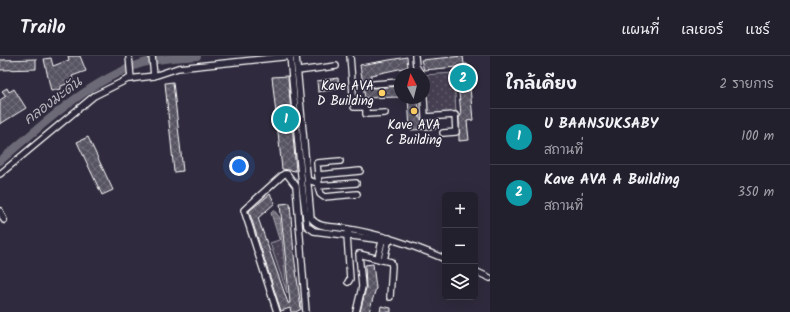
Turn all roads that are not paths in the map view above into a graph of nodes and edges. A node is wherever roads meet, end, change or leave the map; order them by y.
1 (152, 56) edge
2 (291, 56) edge
3 (296, 56) edge
4 (350, 56) edge
5 (415, 56) edge
6 (129, 57) edge
7 (336, 66) dead end
8 (417, 68) edge
9 (298, 71) junction
10 (154, 75) junction
11 (131, 76) junction
12 (394, 82) edge
13 (374, 84) dead end
14 (424, 104) edge
15 (385, 113) dead end
16 (443, 133) dead end
17 (340, 161) dead end
18 (360, 171) dead end
19 (0, 174) edge
20 (318, 175) junction
21 (356, 183) dead end
22 (303, 184) junction
23 (319, 186) junction
24 (357, 194) dead end
25 (0, 211) edge
26 (308, 219) junction
27 (4, 220) dead end
28 (317, 225) junction
29 (314, 231) junction
30 (348, 232) junction
31 (386, 239) junction
32 (442, 258) edge
33 (381, 259) junction
34 (478, 272) edge
35 (490, 278) edge
36 (348, 282) dead end
37 (390, 297) dead end
38 (277, 312) edge
39 (306, 312) edge
40 (356, 312) edge

1 - 10 street
2 - 10 street
2 - 22 street
3 - 9 street
4 - 15 street
5 - 8 street
6 - 11 street
7 - 9 street
9 - 22 street
10 - 11 street
11 - 19 street
12 - 13 street
14 - 16 street
17 - 20 street
18 - 20 street
20 - 23 street
21 - 23 street
22 - 23 street
22 - 26 street
22 - 38 street
22 - 39 street
23 - 24 street
25 - 27 street
26 - 28 street
26 - 29 street
28 - 29 street
28 - 30 street
29 - 30 street
30 - 31 street
30 - 36 street
31 - 32 street
31 - 33 street
33 - 37 street
33 - 40 street
34 - 35 street

